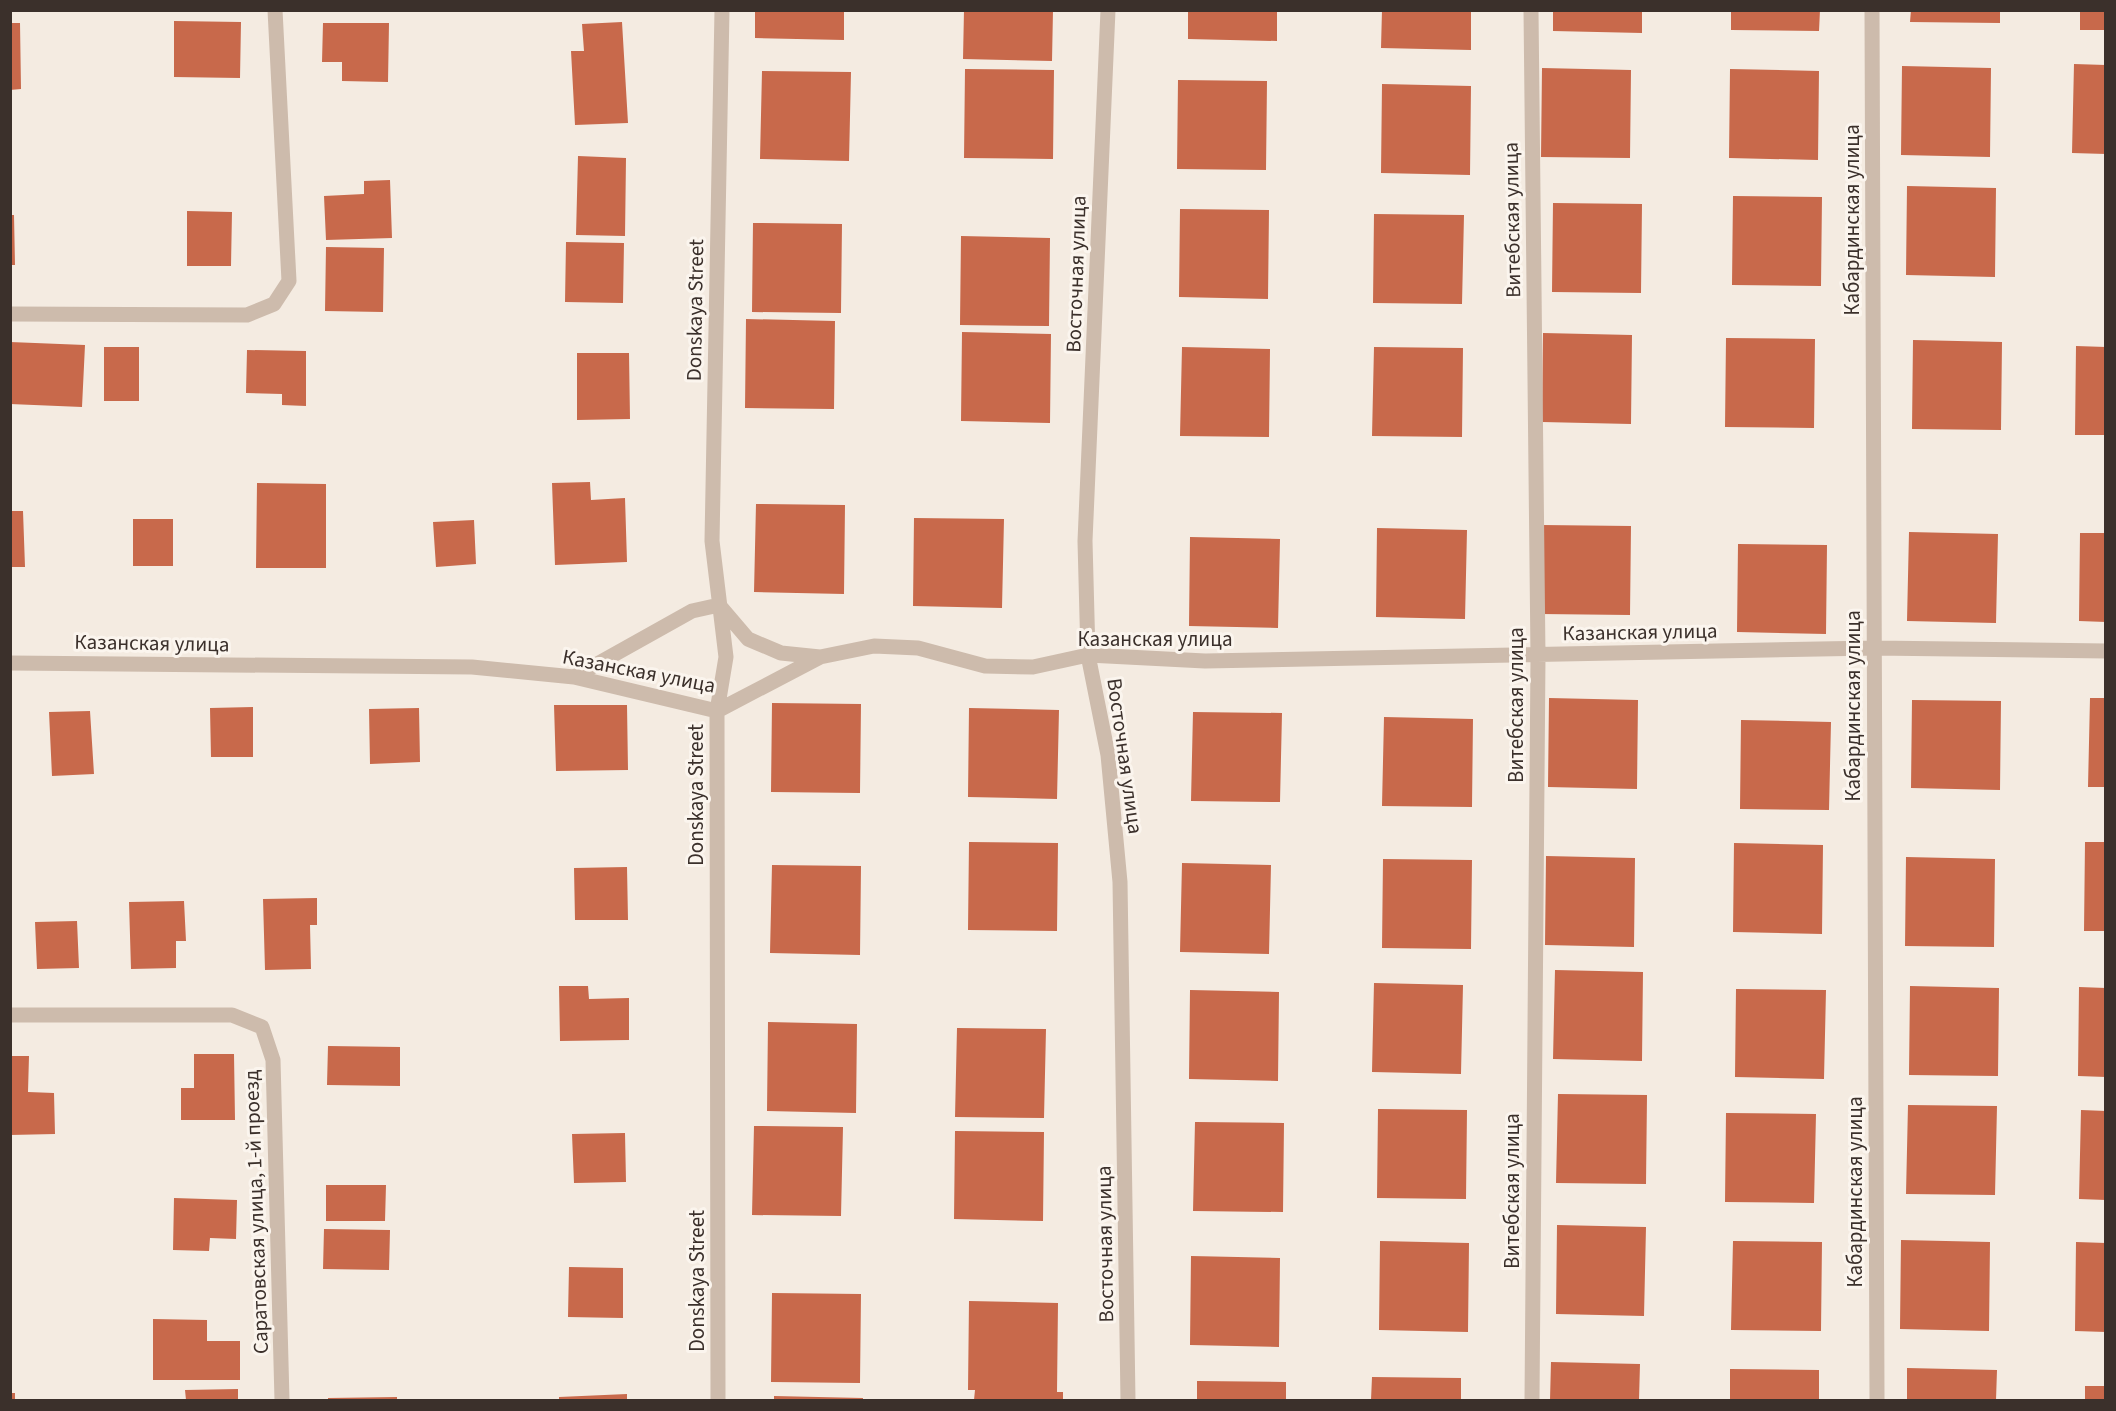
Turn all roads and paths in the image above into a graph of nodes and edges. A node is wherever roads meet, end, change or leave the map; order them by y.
1 (275, 10) edge
2 (722, 10) edge
3 (1108, 10) edge
4 (1531, 10) edge
5 (1872, 10) edge
6 (10, 314) edge
7 (719, 605) junction
8 (1874, 648) junction
9 (2106, 651) edge
10 (1088, 655) junction
11 (1538, 656) junction
12 (820, 657) junction
13 (10, 663) edge
14 (574, 677) junction
15 (717, 711) junction
16 (10, 1015) edge
17 (282, 1401) edge
18 (718, 1401) edge
19 (1128, 1401) edge
20 (1532, 1401) edge
21 (1877, 1401) edge

1 - 6 street
2 - 7 street, Donskaya Street
3 - 10 street, Восточная улица
4 - 11 street, Витебская улица
5 - 8 street, Кабардинская улица
7 - 12 street
7 - 14 street
7 - 15 street, Donskaya Street
8 - 9 street, Казанская улица
8 - 11 street, Казанская улица
8 - 21 street, Кабардинская улица
10 - 11 street, Казанская улица
10 - 12 street, Казанская улица
10 - 19 street, Восточная улица
11 - 20 street, Витебская улица
12 - 15 street, Казанская улица
13 - 14 street, Казанская улица
14 - 15 street, Казанская улица
15 - 18 street, Donskaya Street
16 - 17 street, Саратовская улица, 1-й проезд

